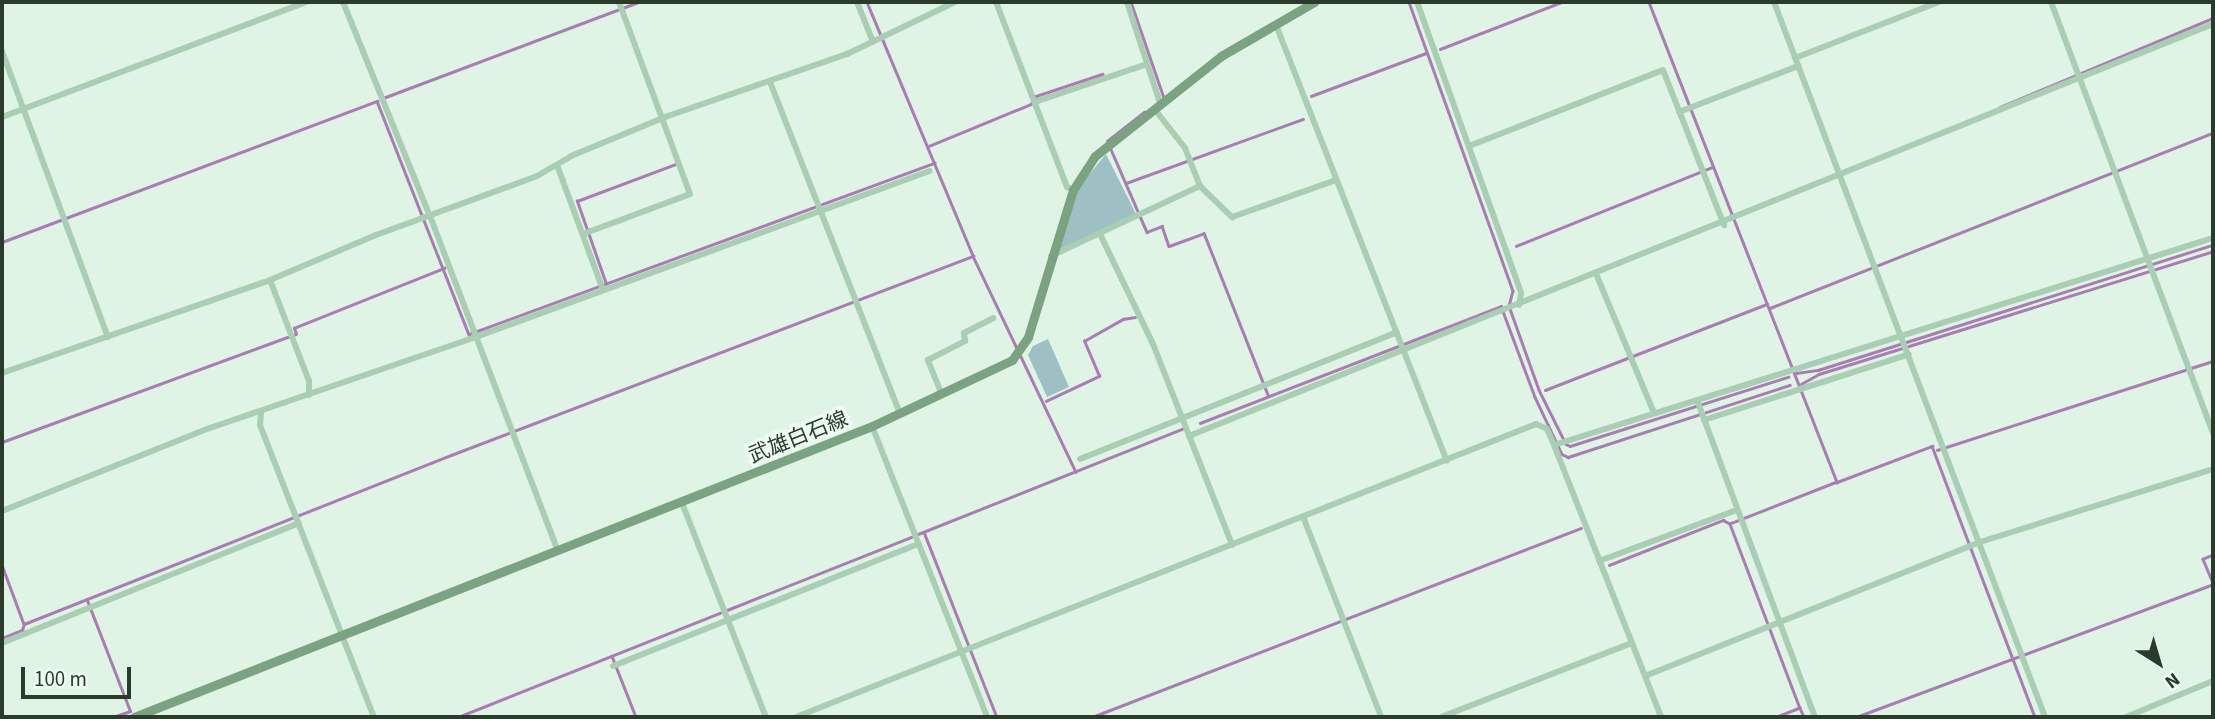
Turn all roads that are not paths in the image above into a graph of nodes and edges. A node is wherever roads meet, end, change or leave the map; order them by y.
1 (307, 2) edge
2 (343, 2) edge
3 (856, 2) edge
4 (955, 2) edge
5 (996, 2) edge
6 (1127, 2) edge
7 (1314, 2) edge
8 (1417, 2) edge
9 (1774, 2) edge
10 (1939, 2) edge
11 (2051, 2) edge
12 (621, 6) edge
13 (2213, 24) edge
14 (1276, 25) junction
15 (879, 39) junction
16 (2, 51) edge
17 (1795, 58) junction
18 (1147, 64) junction
19 (1798, 66) junction
20 (2079, 75) junction
21 (770, 82) junction
22 (1034, 99) junction
23 (1159, 105) junction
24 (23, 108) junction
25 (1679, 111) junction
26 (2, 117) edge
27 (665, 117) junction
28 (1468, 146) junction
29 (557, 165) junction
30 (930, 171) dead end
31 (1839, 175) junction
32 (1336, 180) junction
33 (1200, 187) junction
34 (1073, 190) junction
35 (820, 208) junction
36 (427, 217) junction
37 (1731, 222) junction
38 (586, 233) junction
39 (1101, 236) junction
40 (2213, 238) edge
41 (1051, 256) junction
42 (2148, 259) junction
43 (1597, 276) junction
44 (270, 281) junction
45 (602, 287) junction
46 (1517, 307) junction
47 (993, 318) dead end
48 (1397, 332) junction
49 (475, 333) junction
50 (1902, 336) junction
51 (108, 337) junction
52 (1403, 348) junction
53 (1908, 351) junction
54 (2, 373) edge
55 (309, 395) junction
56 (942, 395) junction
57 (1697, 402) junction
58 (261, 412) junction
59 (901, 413) junction
60 (1654, 413) junction
61 (1703, 419) junction
62 (872, 426) junction
63 (1186, 427) junction
64 (2213, 432) edge
65 (1556, 445) junction
66 (1080, 459) dead end
67 (1447, 461) junction
68 (2213, 469) edge
69 (682, 503) junction
70 (2, 511) edge
71 (1738, 511) junction
72 (297, 518) junction
73 (1304, 519) junction
74 (918, 544) junction
75 (1973, 544) junction
76 (1233, 545) junction
77 (558, 551) junction
78 (1600, 562) junction
79 (728, 620) junction
80 (1776, 622) junction
81 (343, 635) junction
82 (2, 643) edge
83 (1632, 643) junction
84 (968, 651) junction
85 (616, 664) dead end
86 (1645, 676) junction
87 (2213, 681) edge
88 (137, 716) edge
89 (374, 717) edge
90 (766, 717) edge
91 (796, 717) edge
92 (988, 717) edge
93 (1381, 717) edge
94 (1441, 717) edge
95 (1661, 717) edge
96 (1815, 717) edge
97 (2045, 717) edge
98 (2126, 717) edge

1 - 24 street
2 - 36 street
3 - 15 street
4 - 15 street
5 - 22 street
6 - 18 street
7 - 14 main road, 武雄白石線
8 - 28 street
9 - 17 street
10 - 17 street
11 - 20 street
12 - 27 street
13 - 20 street
14 - 23 main road, 武雄白石線
14 - 32 street
15 - 21 street
16 - 24 street
17 - 19 street
18 - 22 street
18 - 23 street
19 - 25 street
19 - 31 street
20 - 31 street
20 - 42 street
21 - 27 street
21 - 35 street
22 - 34 street
23 - 33 street
23 - 34 main road, 武雄白石線
24 - 26 street
24 - 51 street
25 - 28 street
25 - 37 street
27 - 29 street
27 - 38 street
28 - 46 street
29 - 36 street
29 - 38 street
30 - 35 street
31 - 37 street
31 - 50 street
32 - 33 street
32 - 48 street
33 - 39 street
34 - 41 main road, 武雄白石線
35 - 45 street
35 - 59 street
36 - 44 street
36 - 49 street
37 - 43 street
38 - 45 street
39 - 41 street
39 - 63 street
40 - 42 street
41 - 56 main road, 武雄白石線
42 - 50 street
42 - 64 street
43 - 46 street
43 - 60 street
44 - 51 street
44 - 55 street
45 - 49 street
46 - 52 street
47 - 56 street
48 - 52 street
48 - 63 street
49 - 55 street
49 - 77 street
50 - 53 street
50 - 57 street
51 - 54 street
52 - 63 street
52 - 67 street
53 - 61 street
53 - 75 street
55 - 58 street
56 - 59 main road, 武雄白石線
57 - 60 street
57 - 61 street
58 - 70 street
58 - 72 street
59 - 62 main road, 武雄白石線
60 - 65 street
61 - 71 street
62 - 69 main road, 武雄白石線
62 - 74 street
63 - 66 street
63 - 76 street
65 - 67 street
65 - 78 street
67 - 73 street
68 - 75 street
69 - 77 main road, 武雄白石線
69 - 79 street
71 - 78 street
71 - 80 street
72 - 81 street
72 - 82 street
73 - 76 street
73 - 93 street
74 - 79 street
74 - 84 street
75 - 80 street
75 - 97 street
76 - 84 street
77 - 81 main road, 武雄白石線
78 - 83 street
79 - 85 street
79 - 90 street
80 - 86 street
80 - 96 street
81 - 88 main road, 武雄白石線
81 - 89 street
83 - 86 street
83 - 94 street
84 - 91 street
84 - 92 street
86 - 95 street
87 - 98 street

